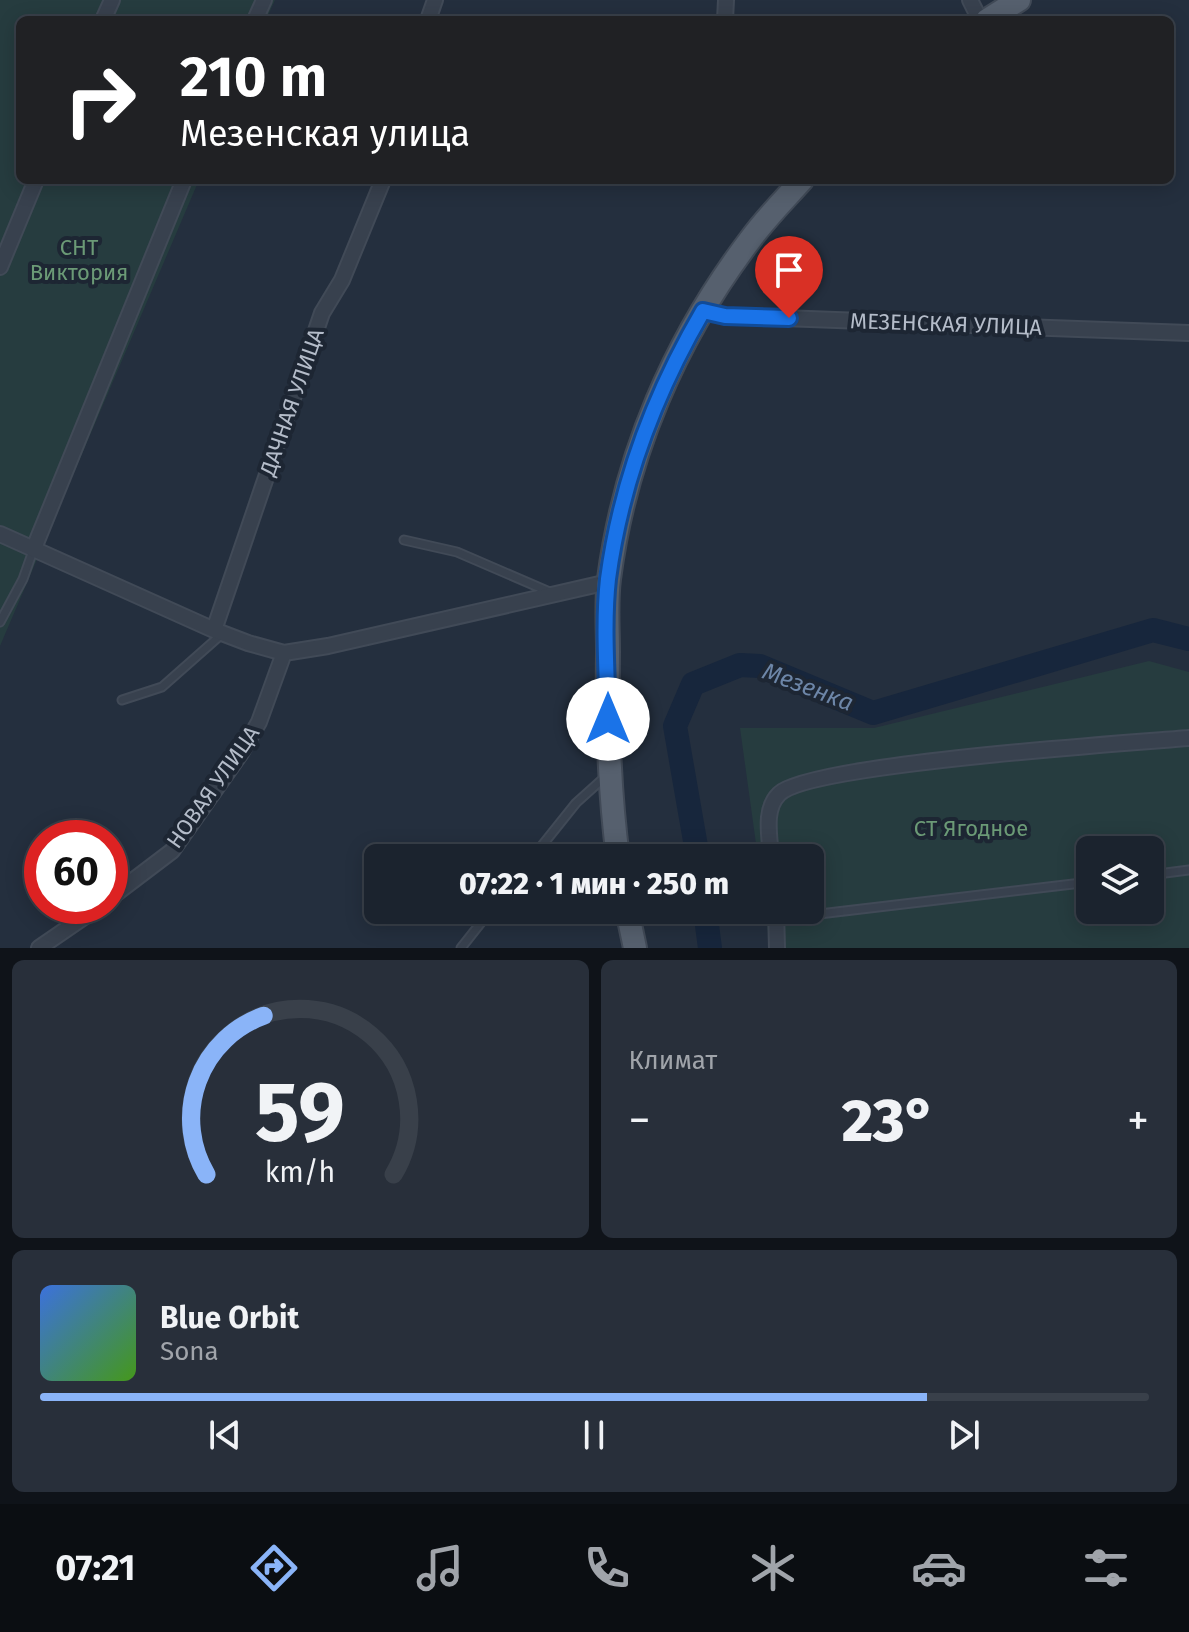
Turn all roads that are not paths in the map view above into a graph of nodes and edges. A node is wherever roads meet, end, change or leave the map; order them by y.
1 (1019, 0) edge
2 (993, 16) edge
3 (34, 184) edge
4 (182, 184) edge
5 (381, 184) edge
6 (798, 184) edge
7 (0, 267) edge
8 (703, 311) junction
9 (1189, 333) edge
10 (0, 534) edge
11 (404, 540) dead end
12 (34, 548) junction
13 (608, 582) junction
14 (557, 595) junction
15 (0, 622) edge
16 (218, 632) junction
17 (284, 653) junction
18 (122, 700) dead end
19 (1189, 738) edge
20 (608, 775) junction
21 (543, 844) edge
22 (616, 844) edge
23 (770, 844) edge
24 (1189, 870) edge
25 (1164, 873) edge
26 (1076, 883) edge
27 (128, 884) edge
28 (824, 910) edge
29 (74, 924) edge
30 (480, 924) edge
31 (630, 924) edge
32 (776, 924) edge
33 (39, 948) edge
34 (461, 948) edge
35 (635, 948) edge
36 (777, 948) edge

1 - 2 main road
3 - 7 street
4 - 12 street
5 - 16 street, ДАЧНАЯ УЛИЦА
6 - 8 main road
8 - 9 street, МЕЗЕНСКАЯ УЛИЦА
8 - 13 main road
10 - 12 street
11 - 14 lane
12 - 15 lane
12 - 16 street
13 - 14 street
13 - 20 main road
14 - 17 street
16 - 17 street
16 - 18 lane
17 - 27 street, НОВАЯ УЛИЦА
19 - 23 street
20 - 21 lane
20 - 22 main road
24 - 25 lane
26 - 28 lane
29 - 33 street
30 - 34 lane
31 - 35 main road
32 - 36 street

